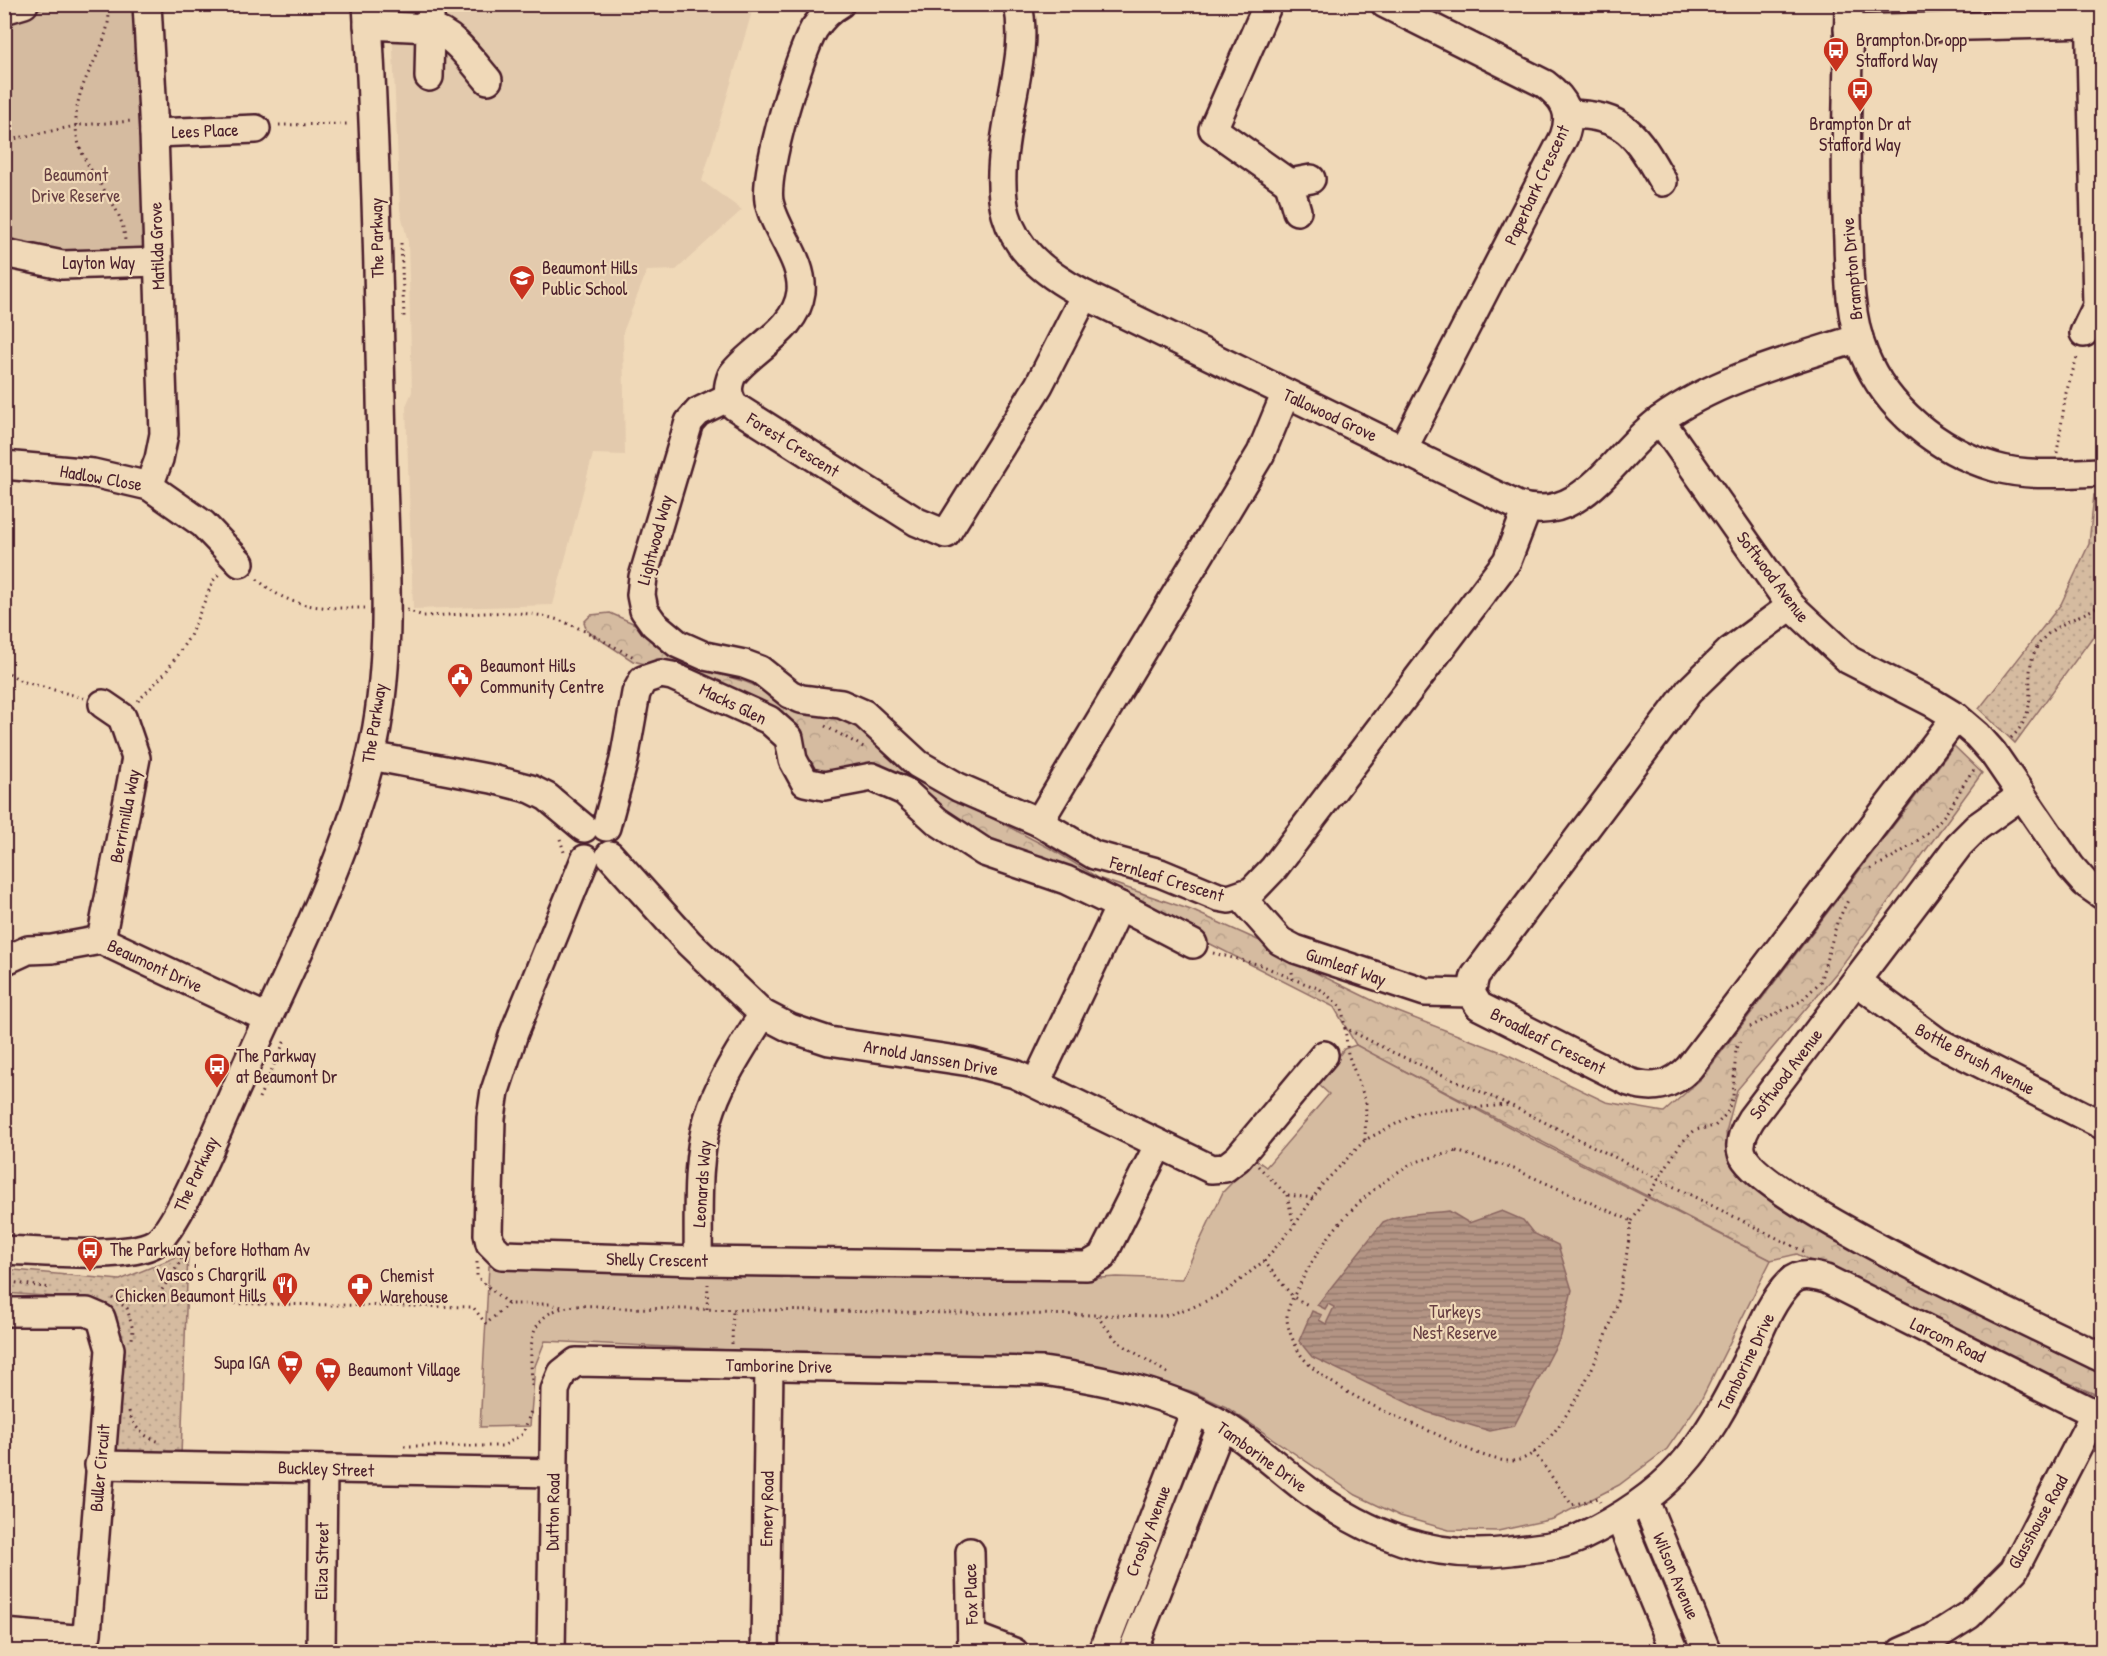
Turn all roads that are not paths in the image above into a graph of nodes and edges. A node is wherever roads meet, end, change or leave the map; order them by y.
1 (24, 4) edge
2 (147, 4) edge
3 (840, 4) edge
4 (1018, 4) edge
5 (1268, 4) edge
6 (1385, 4) edge
7 (4, 10) edge
8 (2090, 14) edge
9 (367, 15) edge
10 (430, 16) edge
11 (1849, 17) edge
12 (429, 77) dead end
13 (488, 80) dead end
14 (1569, 114) junction
15 (154, 127) junction
16 (256, 129) road end
17 (1663, 182) dead end
18 (1297, 211) dead end
19 (4, 253) edge
20 (158, 262) junction
21 (1085, 295) junction
22 (2084, 333) road end
23 (1859, 338) junction
24 (1285, 395) junction
25 (729, 397) junction
26 (1660, 420) junction
27 (1403, 449) junction
28 (4, 465) edge
29 (2103, 472) edge
30 (149, 486) junction
31 (1527, 509) junction
32 (237, 560) road end
33 (1791, 606) junction
34 (112, 710) road end
35 (1956, 717) junction
36 (370, 756) junction
37 (2022, 795) junction
38 (1039, 822) junction
39 (582, 830) junction
40 (586, 856) junction
41 (2103, 895) edge
42 (1241, 897) junction
43 (1120, 906) junction
44 (101, 940) junction
45 (1193, 944) road end
46 (4, 961) edge
47 (1856, 981) junction
48 (1471, 993) junction
49 (764, 1014) junction
50 (279, 1023) junction
51 (1324, 1055) dead end
52 (1036, 1083) junction
53 (2103, 1125) edge
54 (1159, 1144) junction
55 (4, 1250) edge
56 (698, 1261) junction
57 (1792, 1279) joint
58 (4, 1312) edge
59 (2103, 1358) edge
60 (769, 1366) junction
61 (562, 1373) joint
62 (1187, 1408) junction
63 (2099, 1415) edge
64 (1222, 1425) junction
65 (99, 1465) junction
66 (323, 1470) junction
67 (553, 1473) junction
68 (1645, 1501) junction
69 (1609, 1509) junction
70 (970, 1552) dead end
71 (4, 1633) edge
72 (972, 1644) edge
73 (321, 1652) edge
74 (551, 1652) edge
75 (765, 1652) edge
76 (1014, 1652) edge
77 (1102, 1652) edge
78 (1132, 1652) edge
79 (1675, 1652) edge
80 (1707, 1652) edge
81 (1901, 1652) edge

1 - 7 street
2 - 15 street, Matilda Grove
3 - 25 street
4 - 21 street, Tallowood Grove
5 - 18 street
6 - 14 street, Paperbark Crescent
8 - 11 street
8 - 22 street
9 - 10 street
9 - 36 street, The Parkway
10 - 12 street
10 - 13 street
11 - 23 street, Brampton Drive
14 - 17 street
14 - 27 street, Paperbark Crescent
15 - 16 street, Lees Place
15 - 20 street, Matilda Grove
19 - 20 street, Layton Way
20 - 30 street, Matilda Grove
21 - 24 street, Tallowood Grove
21 - 25 street, Forest Crescent
23 - 26 street
23 - 29 street, Brampton Drive
24 - 27 street, Tallowood Grove
24 - 38 street
25 - 38 street, Lightwood Way
26 - 31 street
26 - 33 street, Softwood Avenue
27 - 31 street, Tallowood Grove
28 - 30 street, Hadlow Close
30 - 32 street, Hadlow Close
31 - 42 street, Fernleaf Crescent
33 - 35 street, Softwood Avenue
33 - 48 street, Broadleaf Crescent
34 - 44 street, Berrimilla Way
35 - 37 street, Softwood Avenue
35 - 48 street, Broadleaf Crescent
36 - 39 street
36 - 50 street, The Parkway
37 - 41 street, Softwood Avenue
37 - 47 street, Softwood Avenue
38 - 42 street, Fernleaf Crescent
39 - 40 street
39 - 43 street, Macks Glen
40 - 49 street, Arnold Janssen Drive
40 - 56 street, Shelly Crescent
42 - 48 street, Gumleaf Way
43 - 45 street, Macks Glen
43 - 52 street
44 - 46 street, Beaumont Drive
44 - 50 street, Beaumont Drive
47 - 53 street, Bottle Brush Avenue
47 - 59 street, Softwood Avenue
49 - 52 street, Arnold Janssen Drive
49 - 56 street, Leonards Way
50 - 55 street, The Parkway
51 - 54 street, Arnold Janssen Drive
52 - 54 street, Arnold Janssen Drive
54 - 56 street, Shelly Crescent
57 - 63 street, Larcom Road
57 - 68 street, Tamborine Drive
58 - 65 street, Buller Circuit
60 - 61 street, Tamborine Drive
60 - 62 street, Tamborine Drive
60 - 75 street, Emery Road
61 - 67 street, Dutton Road
62 - 64 street, Tamborine Drive
62 - 77 street, Crosby Avenue
63 - 81 street, Glasshouse Road
64 - 69 street, Tamborine Drive
64 - 78 street, Crosby Avenue
65 - 66 street, Buckley Street
65 - 71 street, Buller Circuit
66 - 67 street, Buckley Street
66 - 73 street, Eliza Street
67 - 74 street, Dutton Road
68 - 69 street, Tamborine Drive
68 - 80 street, Wilson Avenue
69 - 79 street, Wilson Avenue
70 - 72 street, Fox Place
72 - 76 street, Fox Place

